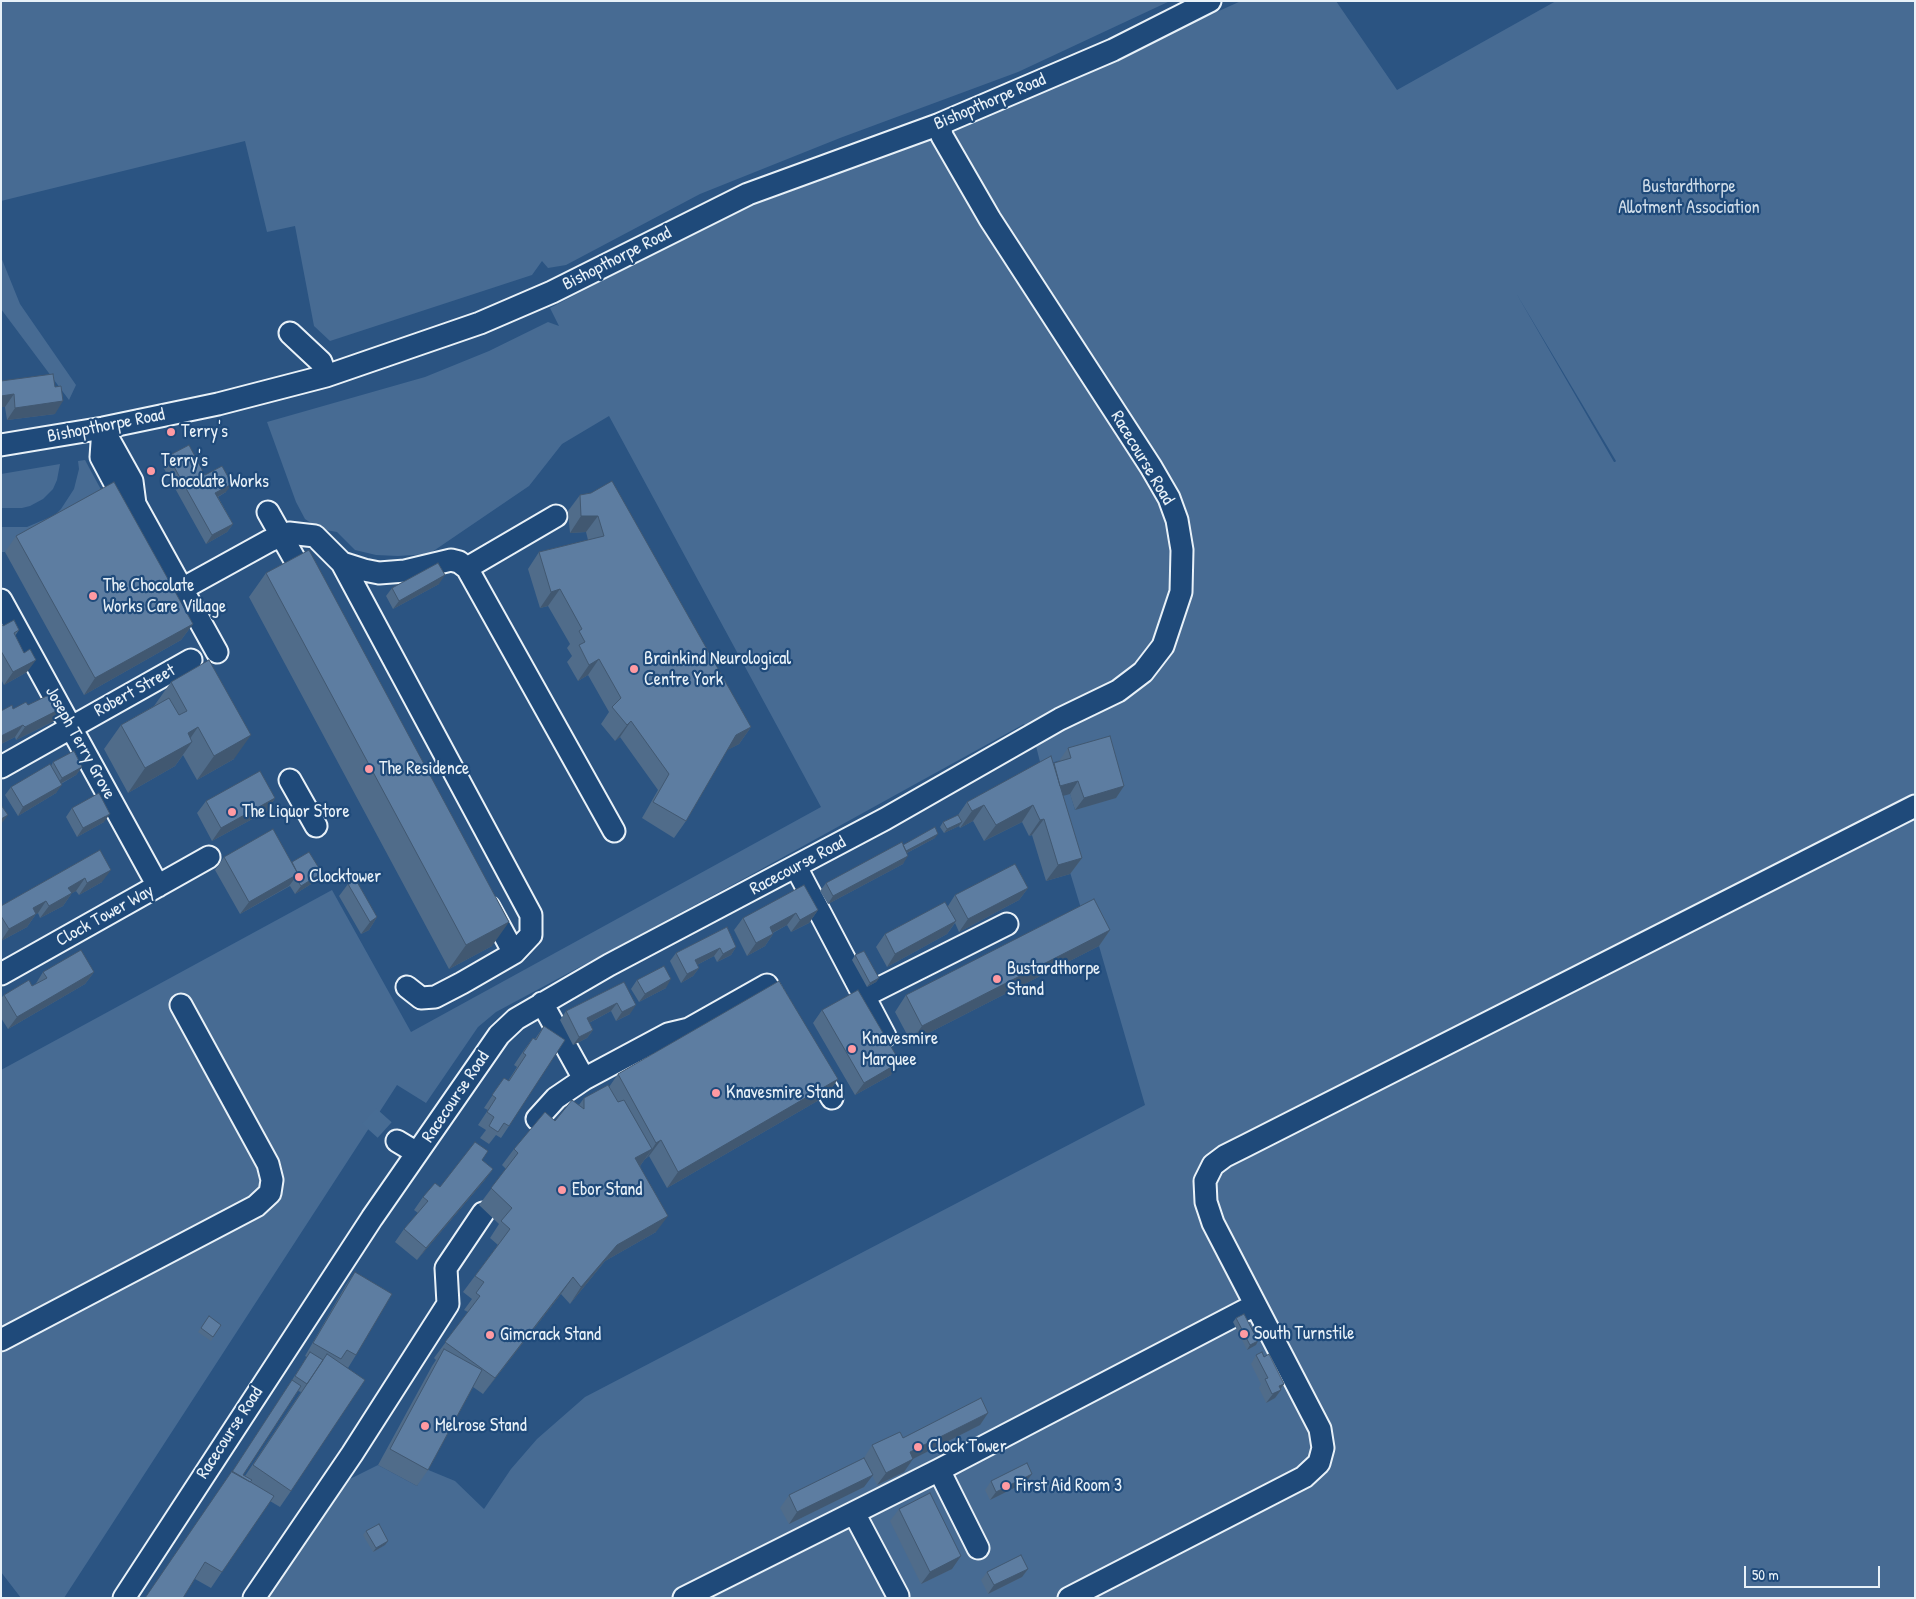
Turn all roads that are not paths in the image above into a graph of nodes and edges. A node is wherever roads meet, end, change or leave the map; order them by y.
1 (1210, 1) edge
2 (940, 124) junction
3 (290, 333) dead end
4 (326, 376) junction
5 (103, 428) junction
6 (1, 445) edge
7 (268, 512) dead end
8 (556, 516) dead end
9 (281, 536) junction
10 (342, 563) junction
11 (466, 568) junction
12 (182, 589) junction
13 (1, 600) edge
14 (319, 604) edge
15 (217, 652) dead end
16 (191, 660) dead end
17 (71, 727) junction
18 (1, 766) edge
19 (290, 780) dead end
20 (1915, 806) edge
21 (316, 826) dead end
22 (614, 831) dead end
23 (209, 857) dead end
24 (796, 867) junction
25 (158, 886) junction
26 (481, 893) edge
27 (1008, 924) dead end
28 (514, 953) junction
29 (1, 974) edge
30 (407, 987) dead end
31 (864, 996) junction
32 (542, 1003) junction
33 (181, 1005) dead end
34 (790, 1025) edge
35 (885, 1036) edge
36 (804, 1050) edge
37 (584, 1079) junction
38 (832, 1098) edge
39 (538, 1119) edge
40 (397, 1141) tunnel mouth
41 (417, 1153) junction
42 (484, 1213) dead end
43 (1255, 1305) junction
44 (1, 1340) edge
45 (939, 1470) junction
46 (854, 1512) junction
47 (978, 1548) dead end
48 (898, 1596) dead end
49 (124, 1598) edge
50 (254, 1598) edge
51 (684, 1598) edge
52 (1069, 1598) edge

1 - 2 street, Bishopthorpe Road
2 - 4 street, Bishopthorpe Road
2 - 24 street, Racecourse Road
3 - 4 street
4 - 5 street, Bishopthorpe Road
5 - 6 street, Bishopthorpe Road
5 - 12 street
7 - 9 street
8 - 11 street
9 - 10 street
9 - 12 street
9 - 14 street
10 - 11 street
10 - 28 street
11 - 22 street
12 - 15 street
13 - 17 street, Joseph Terry Grove
16 - 17 street, Robert Street
17 - 18 street, Robert Street
17 - 25 street, Joseph Terry Grove
19 - 21 street
20 - 43 street
23 - 25 street, Clock Tower Way
24 - 31 street
24 - 32 street, Racecourse Road
25 - 29 street, Clock Tower Way
26 - 28 street
27 - 31 street
28 - 30 street
31 - 35 street
32 - 37 street
32 - 41 street, Racecourse Road
33 - 44 street
34 - 37 street
36 - 38 street
37 - 39 street
40 - 41 street
41 - 49 street, Racecourse Road
42 - 50 street
43 - 45 street
43 - 52 street
45 - 46 street
45 - 47 street
46 - 48 street
46 - 51 street

